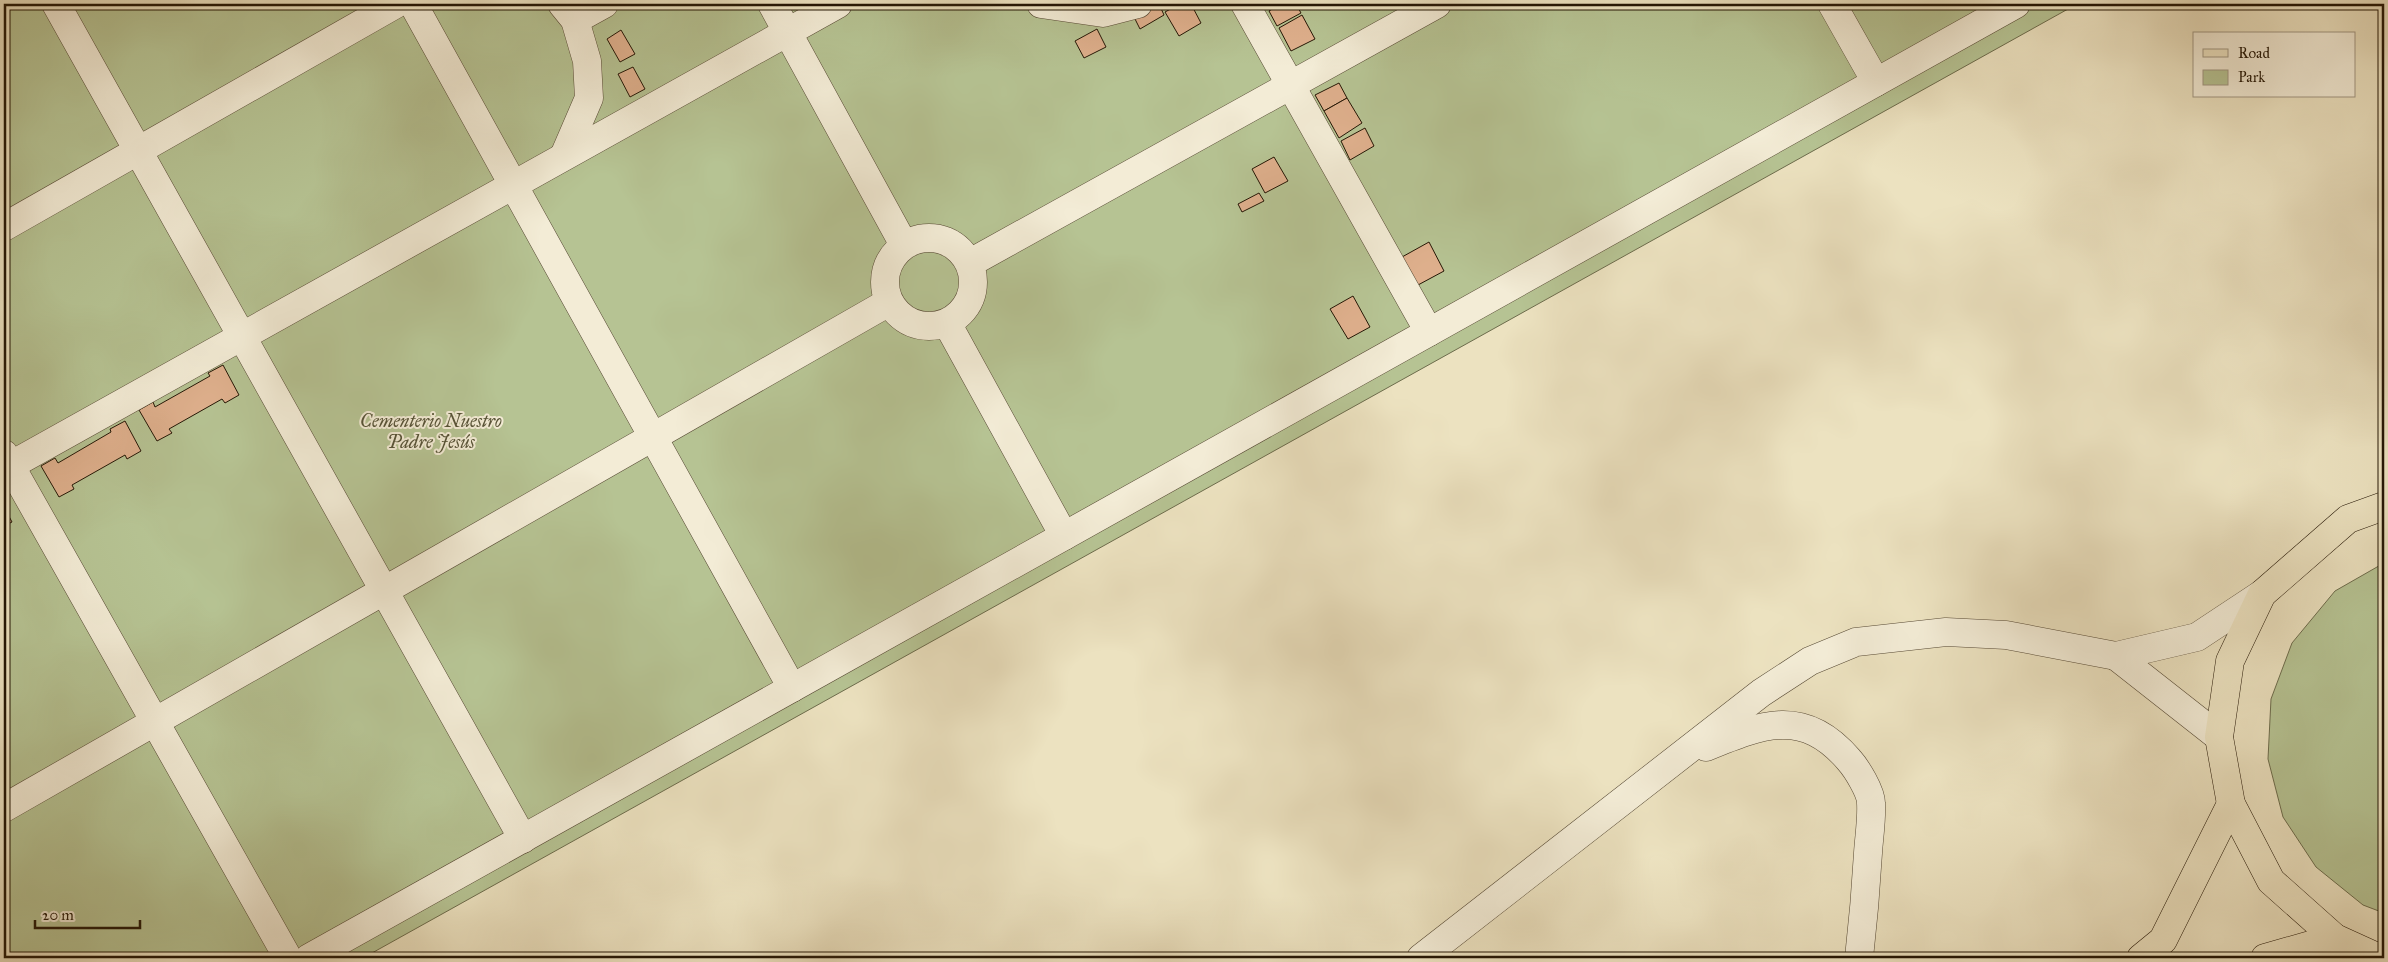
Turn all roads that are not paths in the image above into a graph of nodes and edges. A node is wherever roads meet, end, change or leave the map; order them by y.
1 (56, 4) edge
2 (396, 4) edge
3 (413, 4) edge
4 (604, 4) edge
5 (772, 4) edge
6 (838, 4) edge
7 (1041, 4) edge
8 (1138, 4) edge
9 (1245, 4) edge
10 (1437, 4) edge
11 (1832, 4) edge
12 (2016, 4) edge
13 (569, 12) edge
14 (788, 32) junction
15 (1876, 82) junction
16 (1291, 85) junction
17 (138, 151) junction
18 (564, 156) junction
19 (513, 184) junction
20 (4, 227) edge
21 (904, 245) junction
22 (970, 263) junction
23 (890, 302) junction
24 (947, 323) junction
25 (1429, 332) junction
26 (242, 336) junction
27 (653, 437) junction
28 (6, 463) edge
29 (2384, 506) edge
30 (1064, 536) junction
31 (385, 591) junction
32 (2262, 594) junction
33 (2116, 656) junction
34 (792, 688) junction
35 (155, 722) junction
36 (2219, 737) junction
37 (1677, 759) junction
38 (2231, 804) junction
39 (4, 808) edge
40 (523, 839) junction
41 (2359, 951) edge
42 (288, 958) edge
43 (309, 958) edge
44 (1421, 958) edge
45 (1859, 958) edge
46 (2141, 958) edge
47 (2266, 958) edge

1 - 17 street
2 - 17 street
3 - 19 street
4 - 13 street
5 - 14 street
6 - 14 street
7 - 8 street
9 - 16 street
10 - 16 street
11 - 15 street
12 - 15 street
13 - 18 street
14 - 18 street
14 - 21 street
15 - 25 street
16 - 22 street
16 - 25 street
17 - 20 street
17 - 26 street
18 - 19 street
19 - 26 street
19 - 27 street
21 - 22 street
21 - 23 street
22 - 24 street
23 - 24 street
23 - 27 street
24 - 30 street
25 - 30 street
26 - 28 street
26 - 31 street
27 - 31 street
27 - 34 street
28 - 35 street
29 - 32 main road
30 - 34 street
31 - 35 street
31 - 40 street
32 - 33 street
32 - 36 main road
33 - 36 street
33 - 37 street
34 - 40 street
35 - 39 street
35 - 42 street
36 - 38 main road
37 - 44 street
37 - 45 street
38 - 41 main road
38 - 46 main road
40 - 43 street
41 - 47 main road

